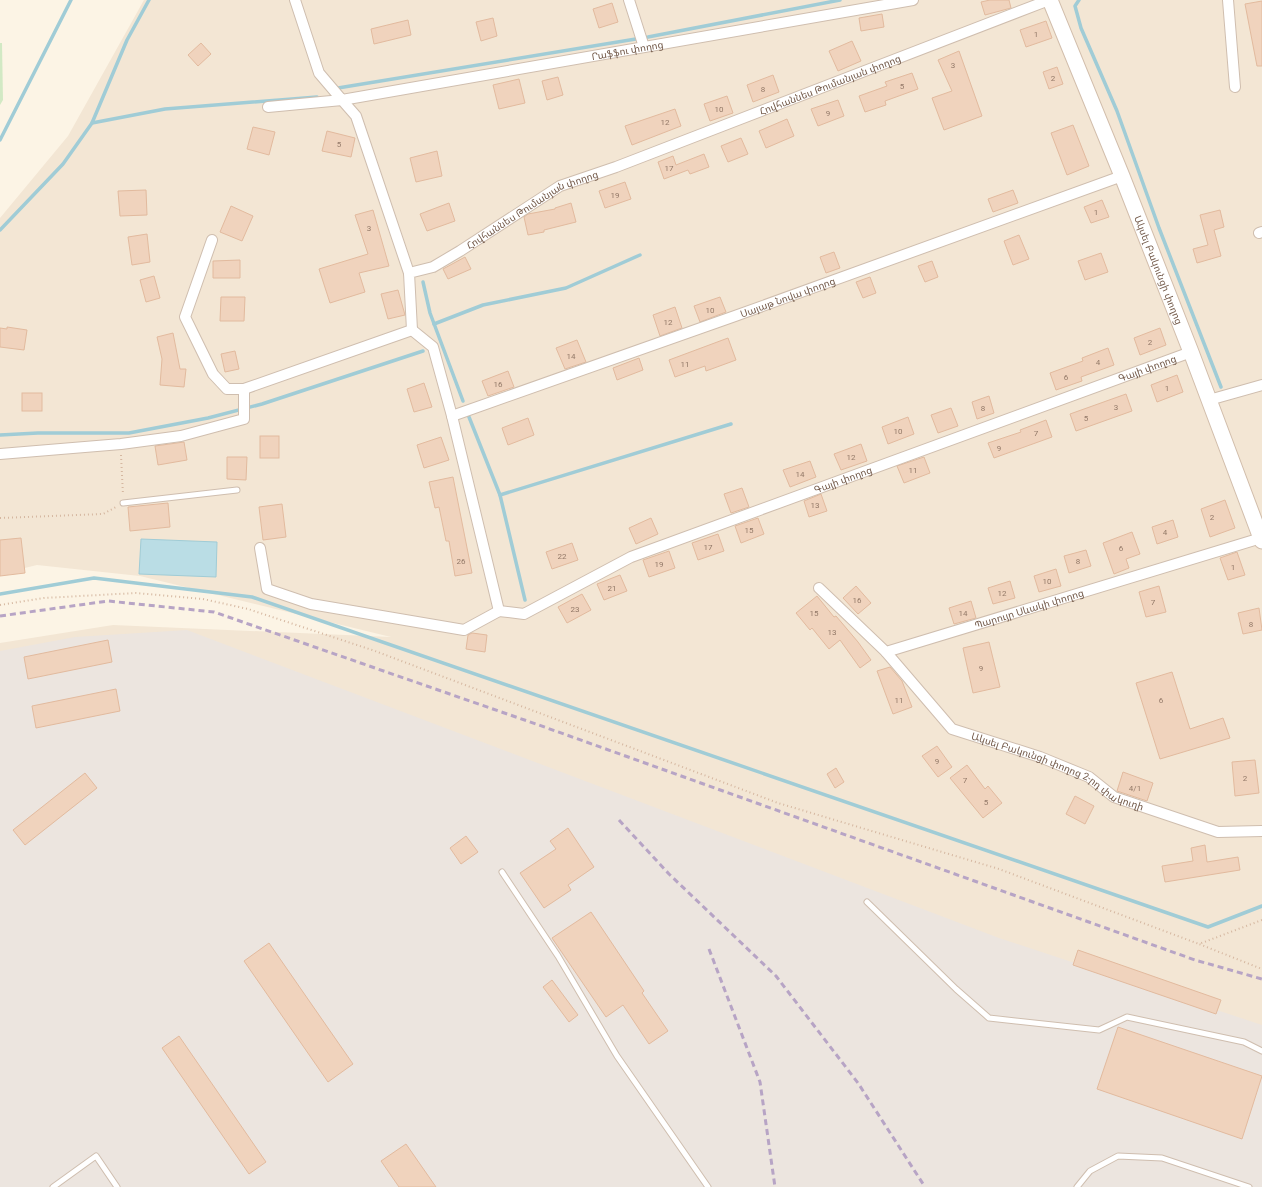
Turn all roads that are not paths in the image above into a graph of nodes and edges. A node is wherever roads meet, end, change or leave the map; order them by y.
1 (295, 0) edge
2 (629, 0) edge
3 (913, 0) edge
4 (1049, 0) edge
5 (1228, 0) edge
6 (862, 4) edge
7 (642, 41) junction
8 (1235, 87) dead end
9 (342, 100) junction
10 (268, 107) dead end
11 (1122, 176) junction
12 (212, 240) dead end
13 (409, 273) junction
14 (412, 330) junction
15 (1191, 352) junction
16 (1262, 385) edge
17 (244, 389) junction
18 (1209, 400) junction
19 (452, 416) junction
20 (0, 454) edge
21 (237, 490) dead end
22 (123, 503) road end
23 (1261, 539) edge
24 (260, 548) dead end
25 (819, 588) dead end
26 (499, 611) junction
27 (886, 652) junction
28 (1262, 831) edge
29 (502, 872) dead end
30 (867, 902) dead end
31 (1262, 1051) edge
32 (54, 1187) edge
33 (117, 1187) edge
34 (708, 1187) edge
35 (1077, 1187) edge
36 (1249, 1187) edge

1 - 9 street
2 - 7 street
3 - 6 street, Րաֆֆու փողոց
4 - 11 main road, Ակսել Բակունցի փողոց
4 - 13 street, Հովհաննես Թումանյան փողոց
5 - 8 street
6 - 7 street, Րաֆֆու փողոց
7 - 9 street, Րաֆֆու փողոց
9 - 10 street, Րաֆֆու փողոց
9 - 13 street
11 - 15 main road, Ակսել Բակունցի փողոց
11 - 19 street, Սայաթ Նովա փողոց
12 - 17 street
13 - 14 street
14 - 17 street
14 - 19 street
15 - 18 main road, Ակսել Բակունցի փողոց
15 - 26 street, Գայի փողոց
16 - 18 street
17 - 20 street
18 - 23 main road, Ակսել Բակունցի փողոց
19 - 26 street
21 - 22 lane
23 - 27 street, Պարույր Սևակի փողոց
24 - 26 street
25 - 27 street
27 - 28 street, Ակսել Բակունցի փողոց 2-րդ փակուղի
29 - 34 lane
30 - 31 lane
32 - 33 lane
35 - 36 lane

